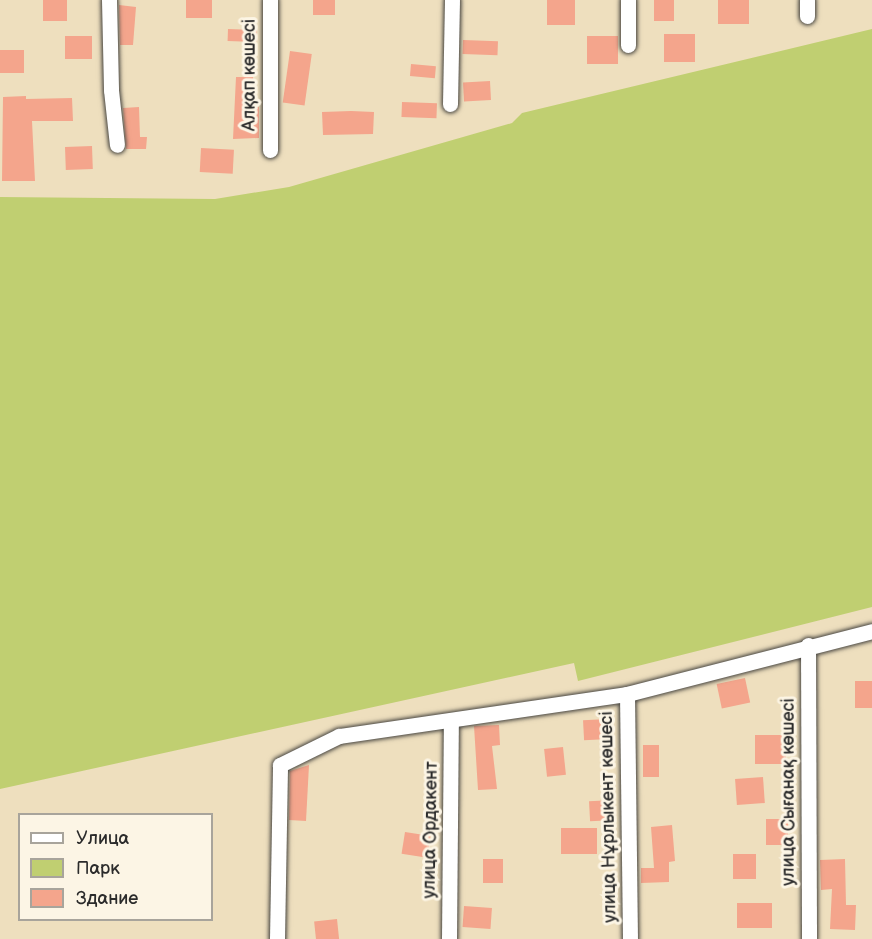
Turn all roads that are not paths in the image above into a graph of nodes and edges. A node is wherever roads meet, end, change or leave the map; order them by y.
1 (109, 0) edge
2 (270, 0) edge
3 (452, 0) edge
4 (628, 0) edge
5 (807, 0) edge
6 (807, 16) dead end
7 (628, 45) dead end
8 (450, 104) dead end
9 (117, 145) dead end
10 (270, 150) dead end
11 (872, 631) edge
12 (808, 645) junction
13 (627, 694) junction
14 (451, 722) junction
15 (277, 939) edge
16 (450, 939) edge
17 (630, 939) edge
18 (809, 939) edge

1 - 9 street
2 - 10 street, Алқап көшесі
3 - 8 street
4 - 7 street
5 - 6 street
11 - 12 street
12 - 13 street
12 - 18 street, улица Сығанақ көшесі
13 - 14 street
13 - 17 street, улица Нұрлыкент көшесі
14 - 15 street
14 - 16 street, улица Ордакент

